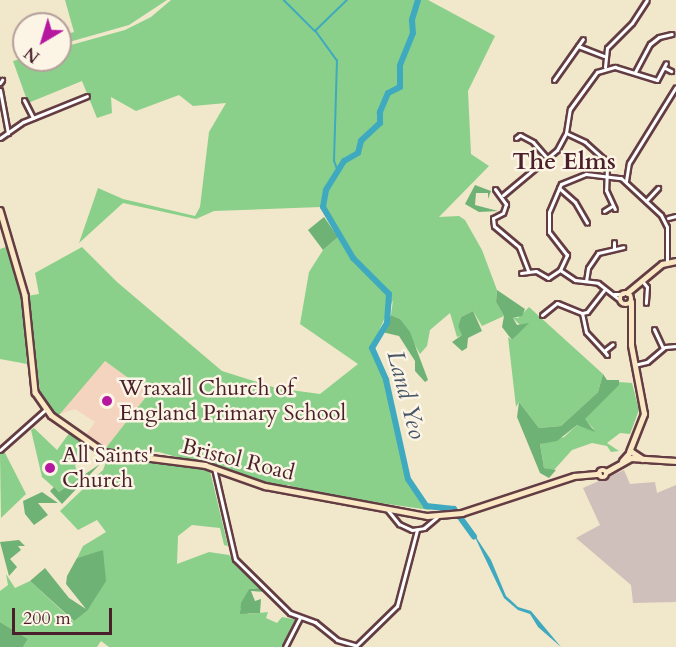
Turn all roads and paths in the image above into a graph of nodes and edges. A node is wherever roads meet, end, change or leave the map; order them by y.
1 (647, 0) edge
2 (665, 29) dead end
3 (672, 34) dead end
4 (666, 35) junction
5 (583, 39) dead end
6 (578, 46) junction
7 (605, 56) junction
8 (666, 63) dead end
9 (605, 68) junction
10 (664, 68) junction
11 (671, 71) dead end
12 (636, 72) junction
13 (554, 80) dead end
14 (676, 87) edge
15 (1, 90) edge
16 (87, 96) dead end
17 (24, 102) dead end
18 (33, 118) junction
19 (521, 129) dead end
20 (8, 133) junction
21 (566, 133) junction
22 (0, 138) edge
23 (547, 158) junction
24 (606, 175) junction
25 (626, 182) junction
26 (558, 187) junction
27 (495, 189) dead end
28 (657, 190) dead end
29 (503, 195) junction
30 (646, 201) junction
31 (0, 210) edge
32 (604, 211) dead end
33 (676, 216) edge
34 (668, 218) dead end
35 (587, 223) dead end
36 (614, 242) dead end
37 (623, 247) dead end
38 (614, 249) junction
39 (668, 262) junction
40 (676, 262) edge
41 (560, 270) junction
42 (528, 271) junction
43 (521, 273) dead end
44 (586, 280) junction
45 (642, 282) junction
46 (605, 289) junction
47 (609, 292) junction
48 (625, 294) junction
49 (631, 301) junction
50 (622, 302) junction
51 (646, 303) dead end
52 (582, 313) junction
53 (548, 315) dead end
54 (630, 322) junction
55 (654, 329) dead end
56 (613, 344) dead end
57 (676, 346) edge
58 (663, 348) junction
59 (633, 365) junction
60 (45, 410) junction
61 (0, 450) edge
62 (631, 455) junction
63 (676, 461) edge
64 (214, 468) junction
65 (386, 508) junction
66 (437, 517) junction
67 (417, 531) junction
68 (300, 618) junction
69 (355, 646) edge
70 (285, 647) edge

1 - 7 street
2 - 4 street
3 - 4 street
4 - 12 street
5 - 6 street
6 - 7 street
6 - 13 street
7 - 9 street
8 - 10 street
9 - 12 street
9 - 21 street
10 - 11 street
10 - 12 street
14 - 25 street
15 - 20 street
16 - 18 street
17 - 18 street
18 - 20 street
19 - 23 street
20 - 22 street
21 - 23 street
21 - 24 street
23 - 29 street
24 - 25 street
24 - 26 street
24 - 32 street
25 - 30 street
26 - 35 street
26 - 41 street
27 - 29 street
28 - 30 street
29 - 42 street
30 - 39 street
31 - 60 main road
33 - 34 street
36 - 38 street
37 - 38 street
38 - 44 street
39 - 40 main road
39 - 45 main road
41 - 42 street
41 - 44 street
42 - 43 street
44 - 46 street
45 - 48 main road
45 - 49 main road
45 - 51 street
46 - 47 street
46 - 52 street
47 - 48 street
47 - 50 street
48 - 49 main road
48 - 50 main road
49 - 50 main road
49 - 54 main road
50 - 54 main road
52 - 53 street
52 - 56 street
54 - 59 main road
55 - 58 street
57 - 58 street
58 - 59 street
59 - 62 main road
60 - 61 street
60 - 64 main road, Bristol Road
62 - 63 main road
62 - 66 main road, Bristol Road
64 - 65 main road, Bristol Road
64 - 68 street
65 - 66 main road, Bristol Road
65 - 67 street
66 - 67 street
67 - 69 street
68 - 69 street
68 - 70 street

